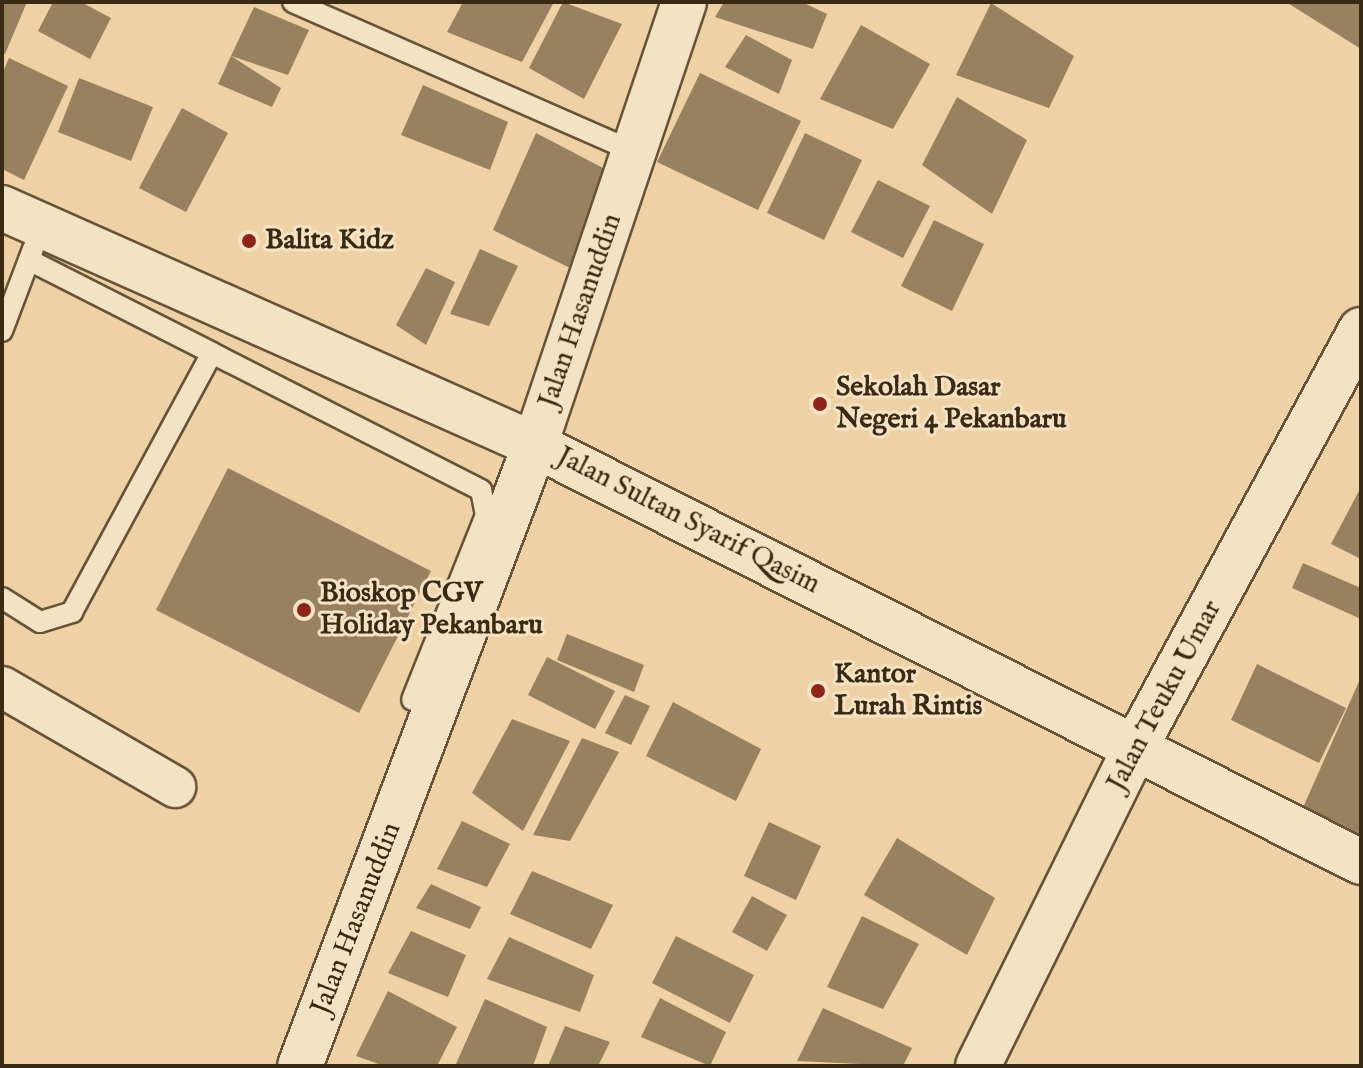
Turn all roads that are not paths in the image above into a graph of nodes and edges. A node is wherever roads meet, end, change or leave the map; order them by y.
1 (293, 2) edge
2 (684, 2) edge
3 (635, 152) junction
4 (2, 208) edge
5 (35, 243) junction
6 (1361, 330) edge
7 (2, 331) edge
8 (212, 353) junction
9 (535, 445) junction
10 (2, 598) edge
11 (2, 687) edge
12 (412, 700) dead end
13 (1136, 746) junction
14 (175, 787) dead end
15 (1361, 862) edge
16 (304, 1065) edge
17 (978, 1066) edge

1 - 3 lane
2 - 3 street, Jalan Hasanuddin
3 - 9 street, Jalan Hasanuddin
4 - 5 street, Jalan Sultan Syarif Qasim
5 - 7 lane
5 - 8 lane
5 - 9 street, Jalan Sultan Syarif Qasim
6 - 13 street, Jalan Teuku Umar
8 - 10 lane
8 - 12 lane
9 - 13 street, Jalan Sultan Syarif Qasim
9 - 16 street, Jalan Hasanuddin
11 - 14 street
13 - 15 street, Jalan Sultan Syarif Qasim
13 - 17 street, Jalan Teuku Umar

